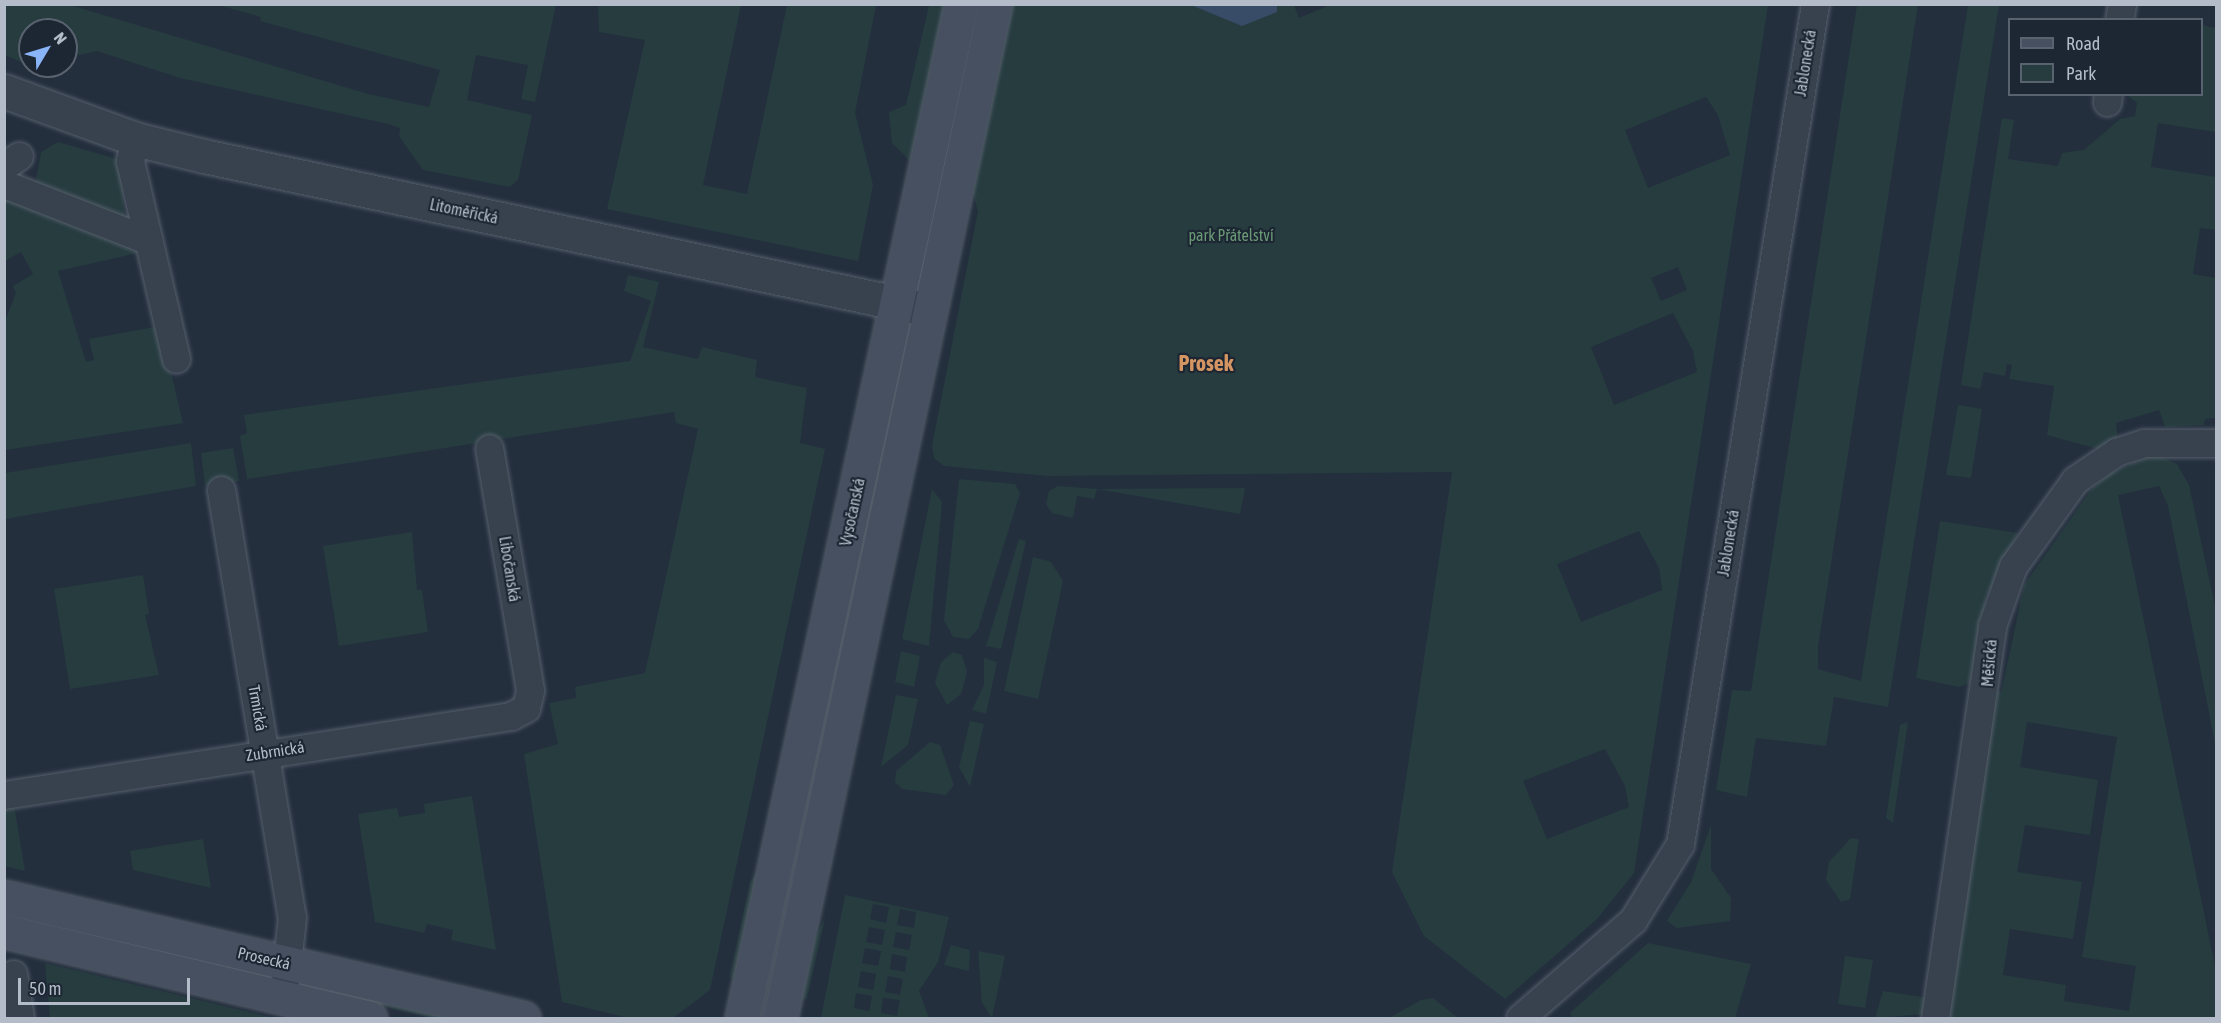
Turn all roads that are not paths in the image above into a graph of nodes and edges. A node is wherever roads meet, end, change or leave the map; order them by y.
1 (961, 4) edge
2 (996, 4) edge
3 (1815, 4) edge
4 (4, 91) edge
5 (135, 139) junction
6 (4, 184) edge
7 (148, 240) junction
8 (897, 302) junction
9 (930, 310) junction
10 (176, 359) dead end
11 (2216, 447) edge
12 (489, 448) dead end
13 (221, 490) dead end
14 (530, 690) joint
15 (266, 752) junction
16 (4, 795) edge
17 (4, 897) edge
18 (4, 931) edge
19 (290, 964) junction
20 (13, 974) dead end
21 (280, 997) junction
22 (20, 1018) edge
23 (370, 1018) edge
24 (524, 1018) edge
25 (742, 1018) edge
26 (780, 1018) edge
27 (1520, 1018) edge
28 (1935, 1018) edge

1 - 8 main road, Vysočanská
2 - 9 main road
3 - 27 street, Jablonecká
4 - 5 street, Litoměřická
5 - 7 street
5 - 8 street, Litoměřická
6 - 7 street
7 - 10 street
8 - 9 street, Litoměřická
8 - 25 main road, Vysočanská
9 - 26 main road
11 - 28 street, Měšická
12 - 14 street, Libočanská
13 - 15 street, Trmická
14 - 15 street, Zubrnická
15 - 16 street, Zubrnická
15 - 19 street, Trmická
17 - 19 main road, Prosecká
18 - 21 main road, Prosecká
19 - 21 street, Trmická
19 - 24 main road, Prosecká
20 - 22 street
21 - 23 main road, Prosecká

